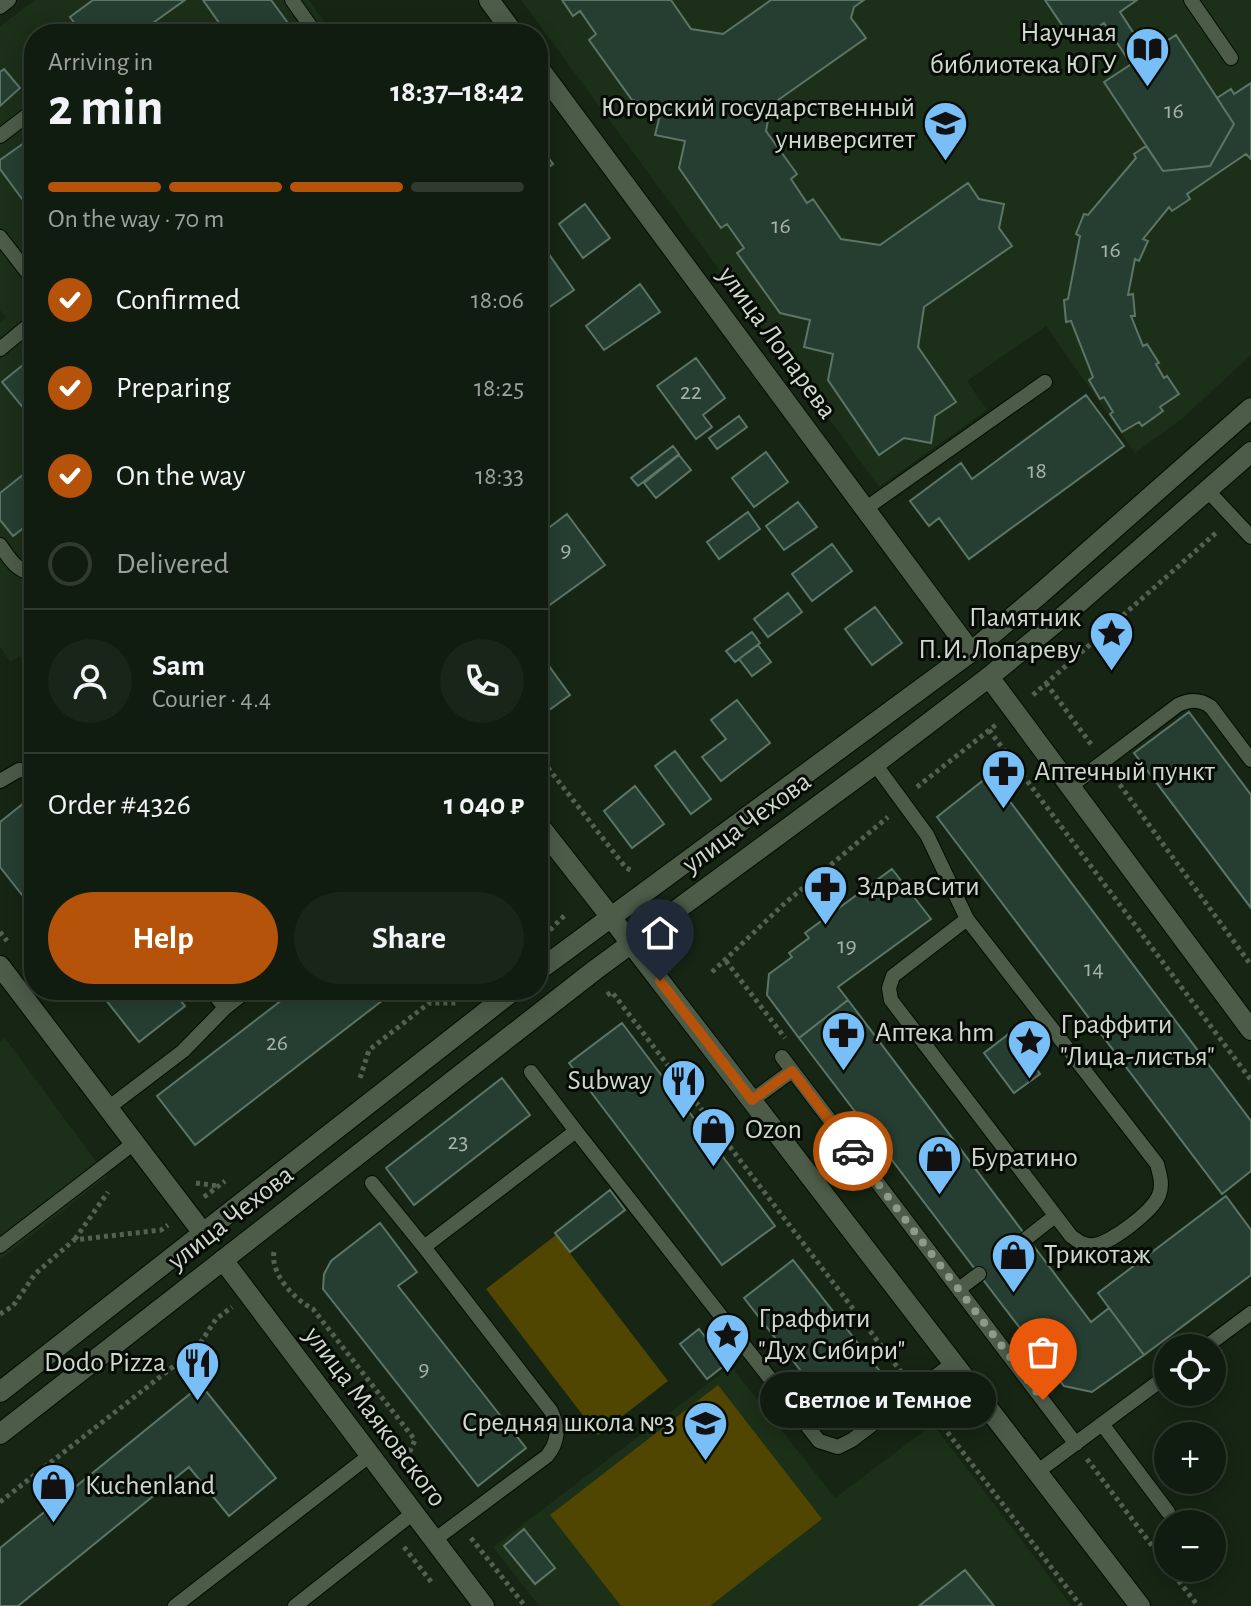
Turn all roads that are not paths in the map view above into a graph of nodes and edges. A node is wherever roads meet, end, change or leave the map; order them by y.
1 (9, 0) edge
2 (292, 0) edge
3 (489, 0) edge
4 (1191, 0) edge
5 (0, 7) edge
6 (309, 24) edge
7 (507, 24) edge
8 (1231, 58) dead end
9 (548, 81) edge
10 (24, 118) edge
11 (0, 136) edge
12 (0, 237) edge
13 (24, 268) edge
14 (24, 329) edge
15 (0, 349) edge
16 (1045, 382) dead end
17 (1251, 408) edge
18 (1251, 452) edge
19 (1208, 491) junction
20 (865, 509) junction
21 (1251, 537) edge
22 (0, 545) edge
23 (24, 572) edge
24 (971, 652) junction
25 (989, 677) junction
26 (1251, 760) edge
27 (875, 764) junction
28 (24, 770) edge
29 (0, 781) edge
30 (1071, 786) junction
31 (548, 837) edge
32 (610, 916) junction
33 (967, 919) junction
34 (631, 943) junction
35 (548, 963) edge
36 (0, 966) edge
37 (24, 998) edge
38 (26, 1000) edge
39 (219, 1000) edge
40 (235, 1000) edge
41 (501, 1000) edge
42 (225, 1008) junction
43 (1251, 1030) edge
44 (782, 1057) dead end
45 (792, 1071) junction
46 (531, 1072) dead end
47 (752, 1100) junction
48 (108, 1108) junction
49 (576, 1131) junction
50 (134, 1143) junction
51 (372, 1183) dead end
52 (1055, 1216) junction
53 (203, 1233) junction
54 (1027, 1238) dead end
55 (0, 1246) edge
56 (424, 1247) junction
57 (223, 1260) junction
58 (979, 1274) dead end
59 (959, 1289) junction
60 (1251, 1313) edge
61 (1223, 1334) edge
62 (953, 1363) junction
63 (1154, 1385) edge
64 (0, 1392) edge
65 (1102, 1424) junction
66 (0, 1434) edge
67 (1076, 1444) junction
68 (369, 1456) junction
69 (1037, 1472) junction
70 (1166, 1510) edge
71 (412, 1514) junction
72 (433, 1541) junction
73 (175, 1606) edge
74 (295, 1606) edge
75 (484, 1606) edge
76 (1140, 1606) edge

1 - 5 lane
2 - 6 lane
3 - 7 main road
4 - 8 lane
9 - 20 main road, улица Лопарева
10 - 11 lane
12 - 13 lane
14 - 15 lane
16 - 20 lane
17 - 24 main road, улица Чехова
18 - 19 main road, улица Чехова
19 - 21 lane
19 - 25 main road, улица Чехова
20 - 24 main road, улица Лопарева
22 - 23 lane
24 - 32 main road, улица Чехова
25 - 27 main road, улица Чехова
25 - 30 main road
26 - 30 lane
27 - 33 lane
27 - 34 main road, улица Чехова
28 - 29 lane
30 - 43 main road
31 - 32 main road
32 - 34 main road
32 - 35 main road, улица Чехова
33 - 52 lane
33 - 52 lane
34 - 47 main road
34 - 57 main road, улица Чехова
36 - 37 main road
38 - 48 main road
39 - 42 lane
40 - 42 lane
41 - 53 main road, улица Чехова
42 - 48 lane
44 - 45 lane
45 - 47 lane
45 - 59 lane
46 - 49 lane
47 - 62 main road
48 - 50 main road
49 - 56 lane
49 - 62 lane
50 - 53 main road
50 - 55 lane
51 - 56 lane
52 - 54 lane
53 - 64 main road, улица Чехова
56 - 72 lane
57 - 66 main road, улица Чехова
57 - 68 main road, улица Маяковского
58 - 59 lane
59 - 67 lane
60 - 61 lane
62 - 69 main road
63 - 65 lane
65 - 67 lane
65 - 70 lane
67 - 69 lane
68 - 71 main road, улица Маяковского
68 - 73 lane
69 - 76 main road
71 - 72 main road, улица Маяковского
71 - 74 lane
72 - 75 main road, улица Маяковского

